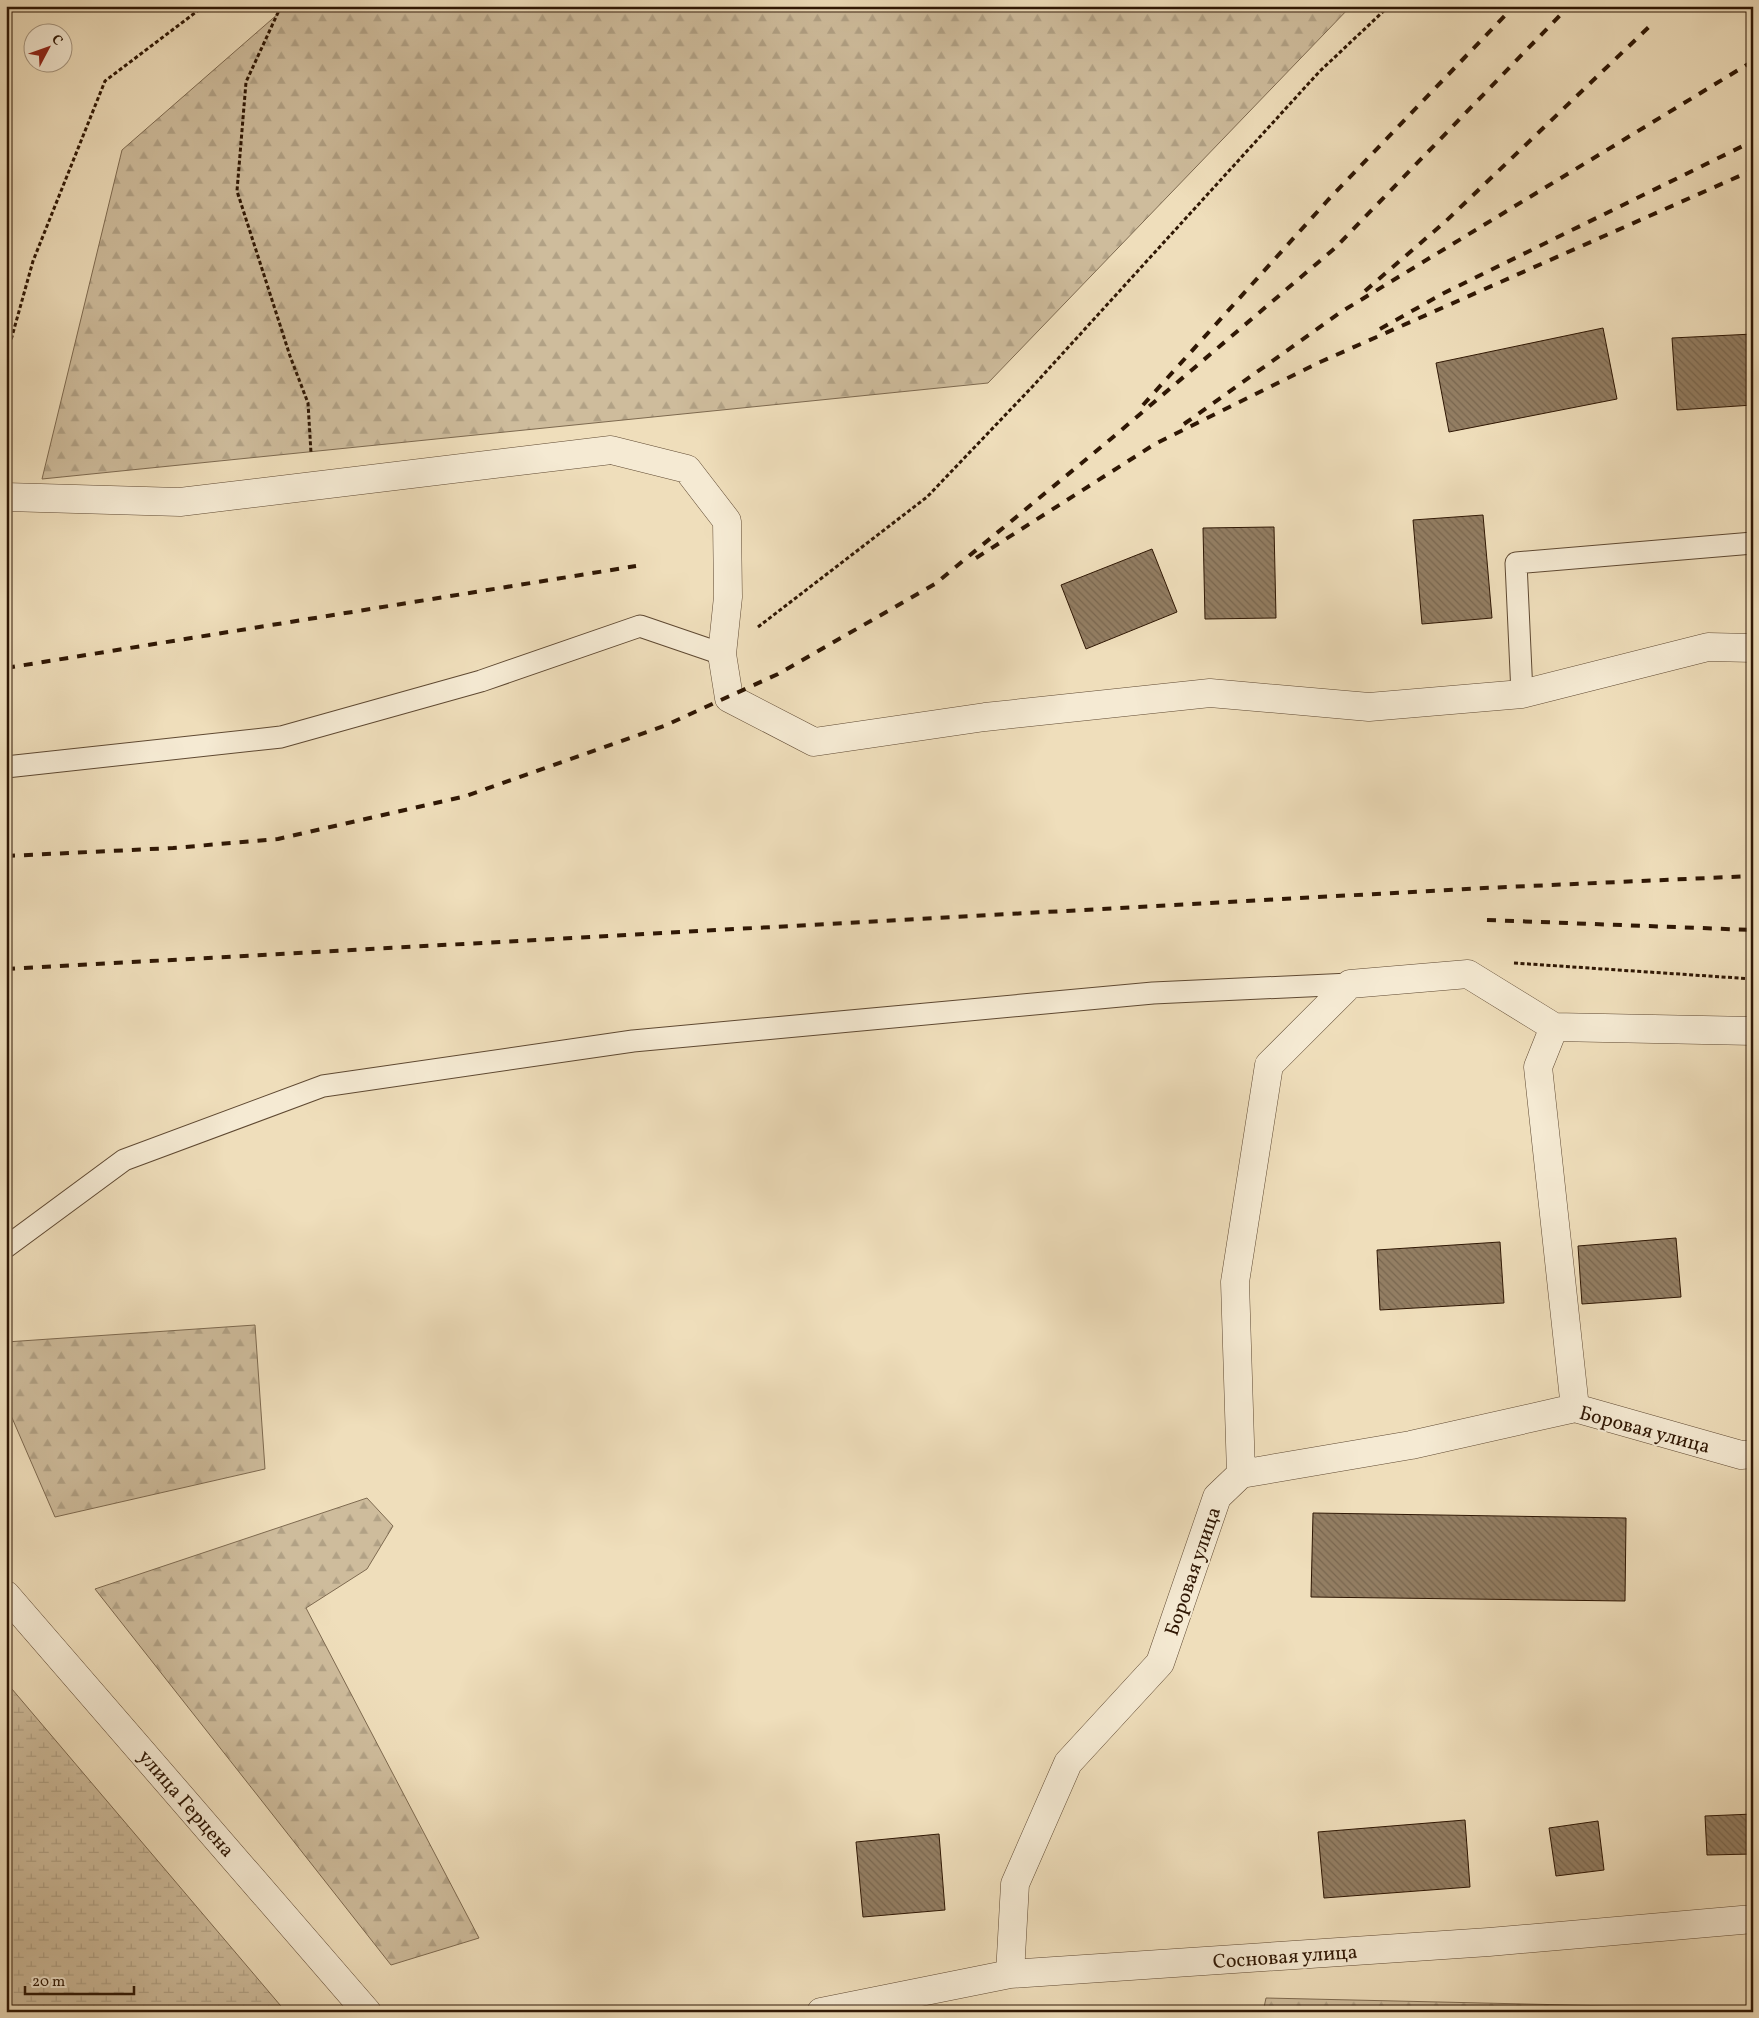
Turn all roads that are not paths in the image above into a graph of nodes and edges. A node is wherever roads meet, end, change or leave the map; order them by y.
1 (6, 497) edge
2 (1753, 543) edge
3 (1753, 648) edge
4 (722, 654) junction
5 (1522, 694) junction
6 (6, 767) edge
7 (1350, 984) junction
8 (1554, 1027) junction
9 (1753, 1031) edge
10 (6, 1247) edge
11 (1575, 1408) junction
12 (1753, 1454) edge
13 (1241, 1474) junction
14 (6, 1595) edge
15 (1753, 1919) edge
16 (1010, 1974) junction
17 (367, 2012) edge
18 (821, 2012) edge

1 - 4 street
2 - 5 lane
3 - 5 street
4 - 5 street
4 - 6 lane
7 - 8 street
7 - 10 lane
7 - 13 street
8 - 9 street
8 - 11 street
11 - 12 street, Боровая улица
11 - 13 street, Боровая улица
13 - 16 street, Боровая улица
14 - 17 street, улица Герцена
15 - 16 street, Сосновая улица
16 - 18 street, Сосновая улица

